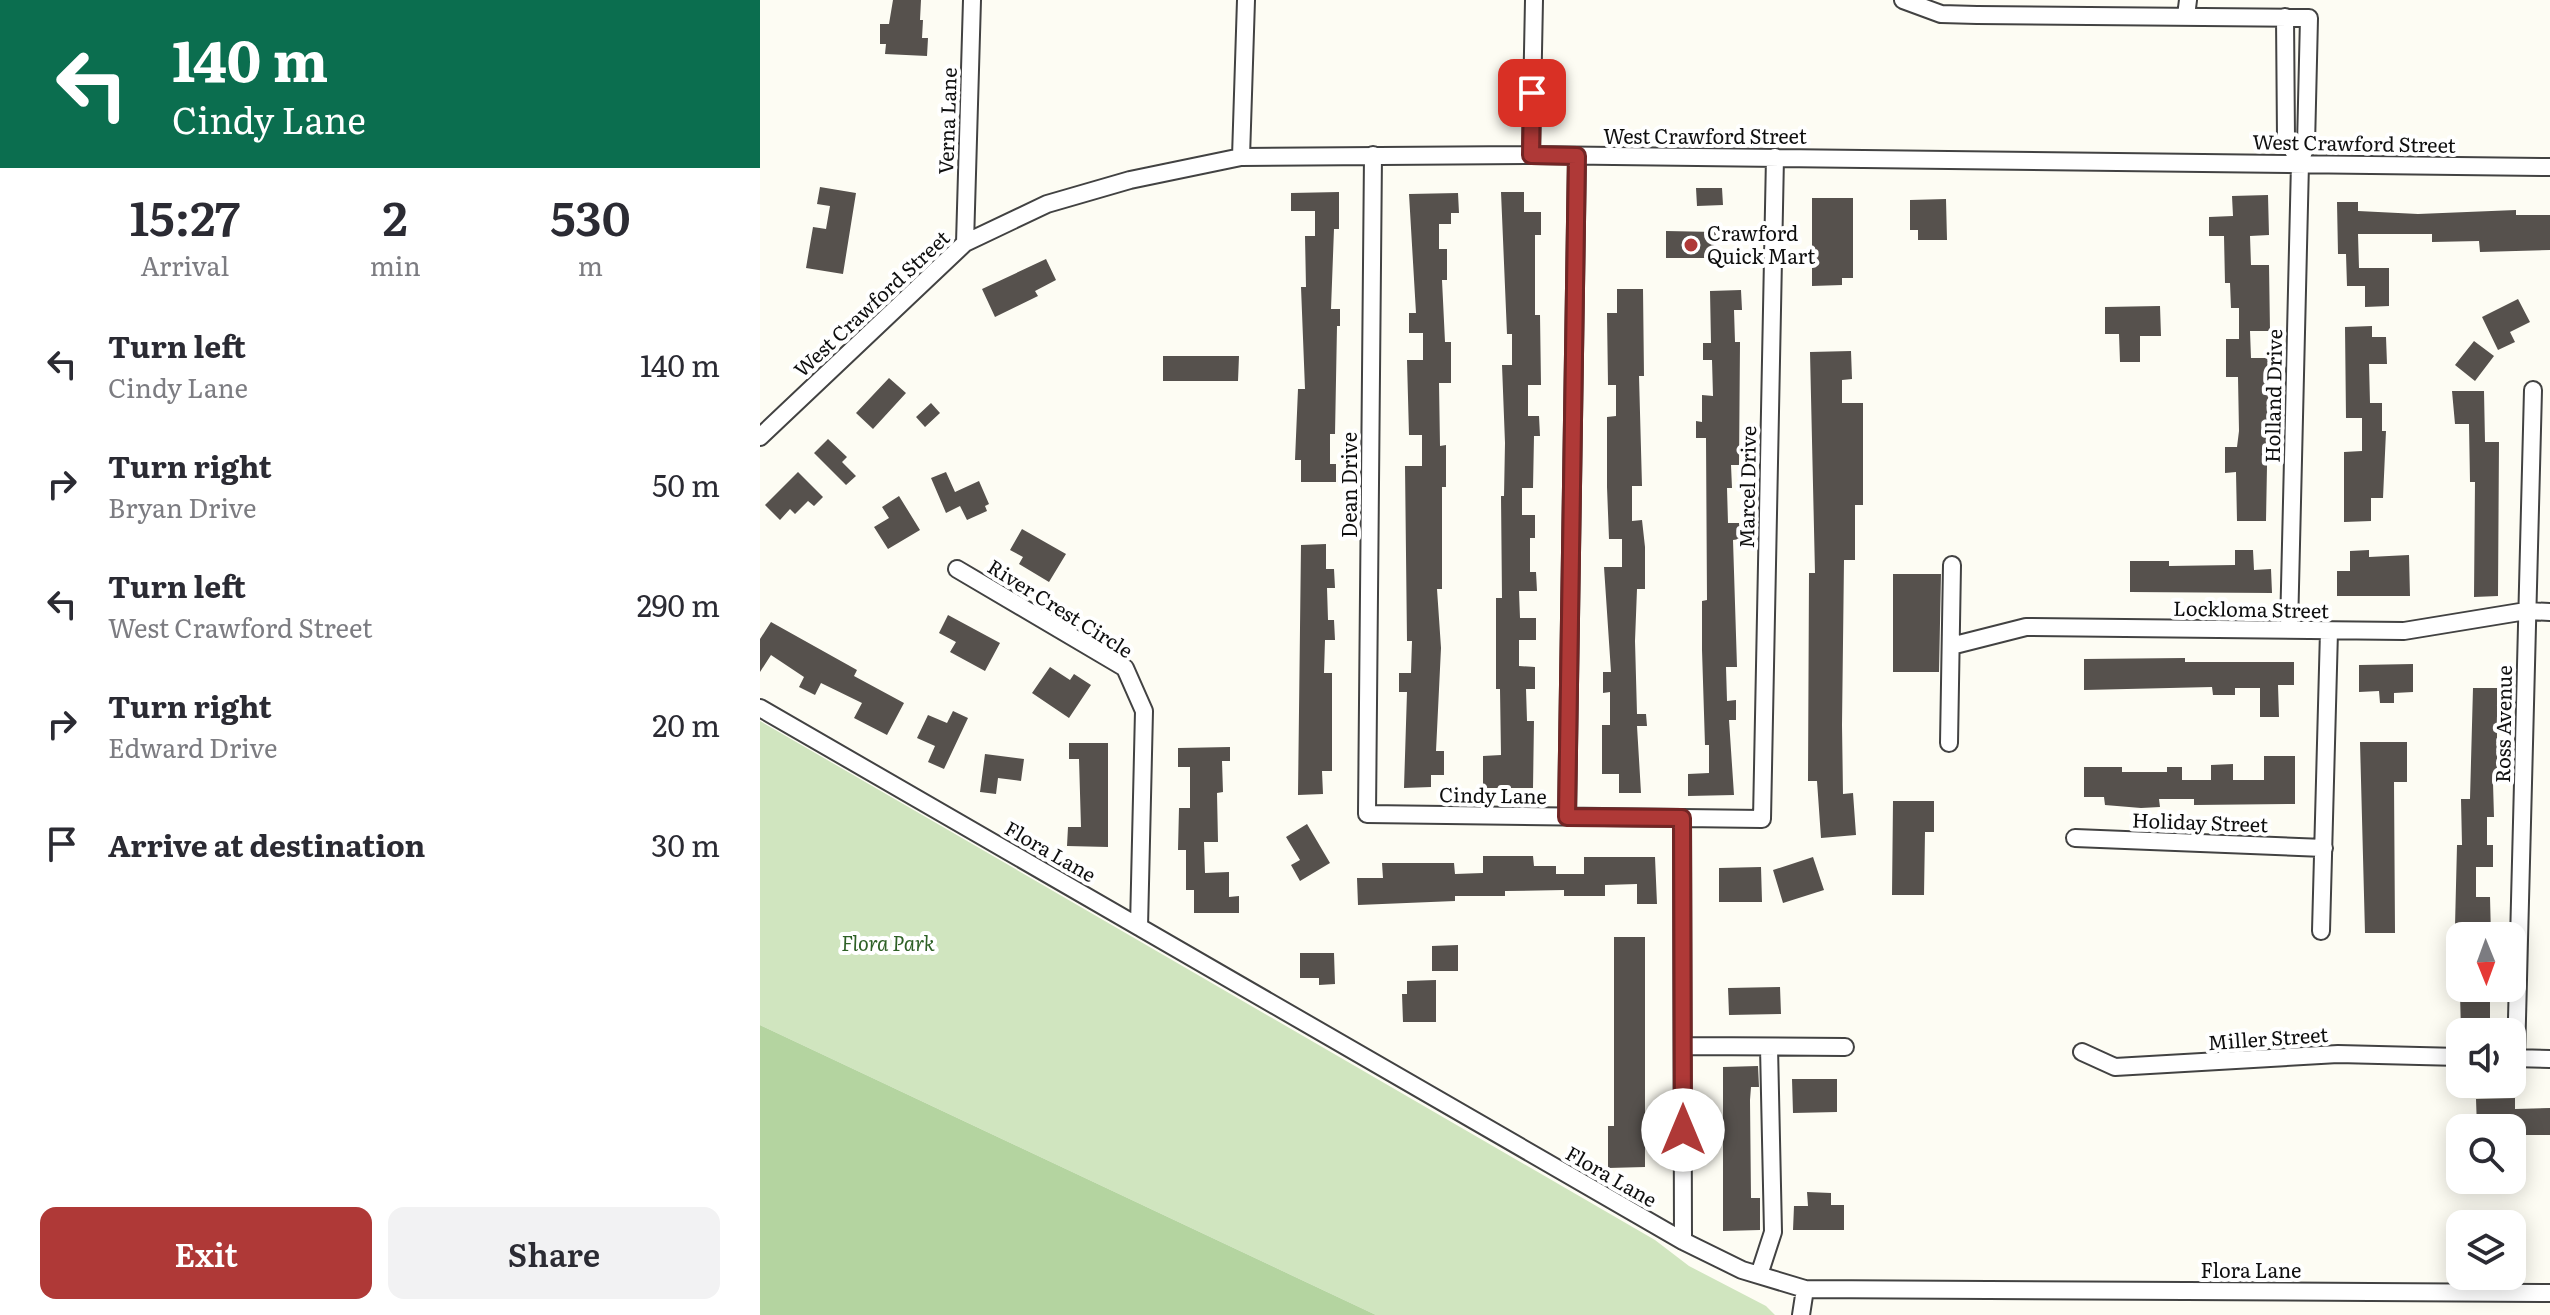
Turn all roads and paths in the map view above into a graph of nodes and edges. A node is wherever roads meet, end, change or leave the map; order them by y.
1 (972, 0) edge
2 (1246, 0) edge
3 (1534, 0) edge
4 (1906, 1) edge
5 (2187, 8) edge
6 (2285, 17) junction
7 (1373, 155) junction
8 (1531, 155) junction
9 (1577, 156) junction
10 (1241, 157) junction
11 (1775, 157) junction
12 (2300, 163) junction
13 (2550, 167) edge
14 (965, 243) junction
15 (2533, 390) dead end
16 (760, 437) edge
17 (1952, 565) dead end
18 (957, 569) dead end
19 (2526, 611) junction
20 (2550, 612) edge
21 (2289, 629) junction
22 (2329, 631) junction
23 (1951, 646) junction
24 (760, 708) edge
25 (1949, 743) dead end
26 (1367, 814) joint
27 (1567, 817) junction
28 (1682, 818) junction
29 (1762, 819) joint
30 (2075, 838) dead end
31 (2324, 848) junction
32 (1139, 927) junction
33 (2321, 931) dead end
34 (2515, 1018) edge
35 (1683, 1046) junction
36 (1769, 1047) junction
37 (1845, 1047) dead end
38 (2082, 1052) dead end
39 (2446, 1057) edge
40 (2526, 1058) edge
41 (2550, 1059) edge
42 (1683, 1241) junction
43 (1759, 1275) junction
44 (1805, 1289) junction
45 (2550, 1293) edge
46 (1801, 1315) edge

1 - 14 street, Verna Lane
2 - 10 street
3 - 8 street
4 - 5 street
5 - 6 street
6 - 12 street, Holland Drive
6 - 12 street, Holland Drive
7 - 8 street, West Crawford Street
7 - 10 street, West Crawford Street
7 - 26 street, Dean Drive
8 - 9 street, West Crawford Street
9 - 11 street, West Crawford Street
9 - 27 street
10 - 14 street, West Crawford Street
11 - 12 street, West Crawford Street
11 - 29 street, Marcel Drive
12 - 13 street, West Crawford Street
12 - 21 street, Holland Drive
14 - 16 street, West Crawford Street
15 - 19 street, Ross Avenue
17 - 23 street
18 - 32 street, River Crest Circle
19 - 20 street, Lockloma Street
19 - 22 street, Lockloma Street
19 - 34 street, Ross Avenue
21 - 22 street, Lockloma Street
21 - 23 street, Lockloma Street
22 - 31 street
23 - 25 street
24 - 32 street, Flora Lane
26 - 27 street, Cindy Lane
27 - 28 street, Cindy Lane
28 - 29 street, Cindy Lane
28 - 35 street
30 - 31 street, Holiday Street
31 - 33 street
32 - 42 street, Flora Lane
35 - 36 street
35 - 42 street
36 - 37 street
36 - 43 street
38 - 39 street, Miller Street
40 - 41 street
42 - 43 street, Flora Lane
43 - 44 street, Flora Lane
44 - 45 street, Flora Lane
44 - 46 street

